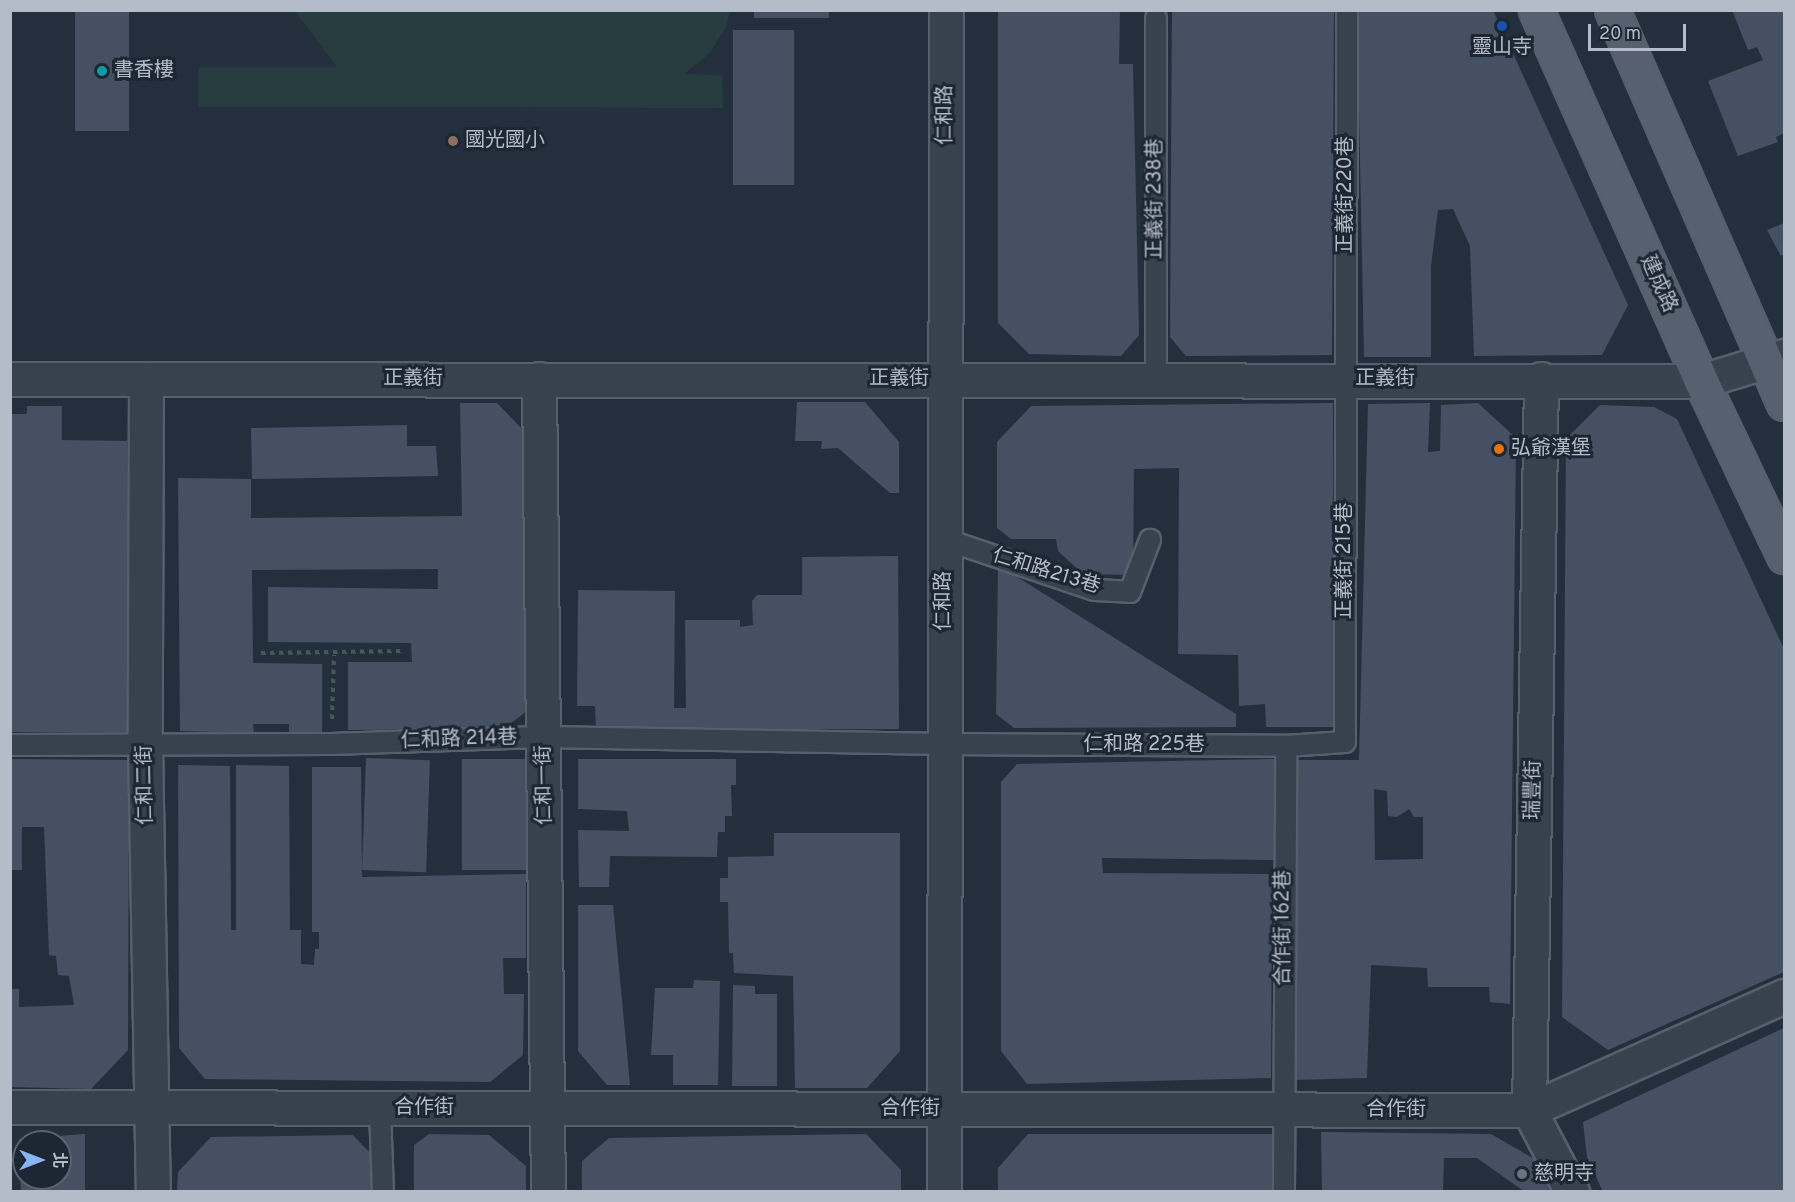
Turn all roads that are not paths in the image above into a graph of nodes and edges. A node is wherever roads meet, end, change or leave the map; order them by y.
1 (946, 10) edge
2 (1347, 10) edge
3 (1536, 10) edge
4 (1612, 10) edge
5 (1156, 18) dead end
6 (1775, 360) edge
7 (10, 379) edge
8 (146, 379) junction
9 (539, 379) junction
10 (946, 379) junction
11 (1156, 379) junction
12 (1345, 379) junction
13 (1541, 379) junction
14 (1701, 381) junction
15 (1785, 403) edge
16 (944, 539) junction
17 (1150, 540) dead end
18 (1785, 556) edge
19 (544, 737) junction
20 (1345, 742) joint
21 (145, 743) junction
22 (943, 744) junction
23 (10, 745) edge
24 (1286, 746) junction
25 (1785, 996) edge
26 (10, 1107) edge
27 (153, 1108) junction
28 (380, 1108) junction
29 (548, 1108) junction
30 (943, 1109) junction
31 (1283, 1110) junction
32 (1530, 1110) junction
33 (153, 1191) edge
34 (383, 1191) edge
35 (548, 1191) edge
36 (944, 1191) edge
37 (1284, 1191) edge
38 (1572, 1191) edge

1 - 10 street, 仁和路
2 - 12 lane, 正義街220巷
3 - 14 main road, 建成路
4 - 6 main road
5 - 11 lane, 正義街 238巷
6 - 14 street, 正義街
6 - 15 main road
7 - 8 street, 正義街
8 - 9 street, 正義街
8 - 21 street, 仁和二街
9 - 10 street, 正義街
9 - 19 street, 仁和一街
10 - 11 street, 正義街
10 - 16 street, 仁和路
11 - 12 street, 正義街
12 - 13 street, 正義街
12 - 20 lane, 正義街 215巷
13 - 14 street, 正義街
13 - 32 street, 瑞豐街
14 - 18 main road, 建成路
16 - 17 lane, 仁和路213巷
16 - 22 street, 仁和路
19 - 21 lane, 仁和路 214巷
19 - 22 lane, 仁和路 214巷
19 - 29 street, 仁和一街
20 - 24 lane, 仁和路 225巷
21 - 23 lane, 仁和路 214巷
21 - 27 street, 仁和二街
22 - 24 lane, 仁和路 225巷
22 - 30 street, 仁和路
24 - 31 lane, 合作街 162巷
25 - 32 street, 合作街
26 - 27 street, 合作街
27 - 28 street, 合作街
27 - 33 street, 仁和二街
28 - 29 street, 合作街
28 - 34 lane
29 - 30 street, 合作街
29 - 35 street, 仁和一街
30 - 31 street, 合作街
30 - 36 street, 仁和路
31 - 32 street, 合作街
31 - 37 lane, 合作街 162巷
32 - 38 street, 瑞豐街

